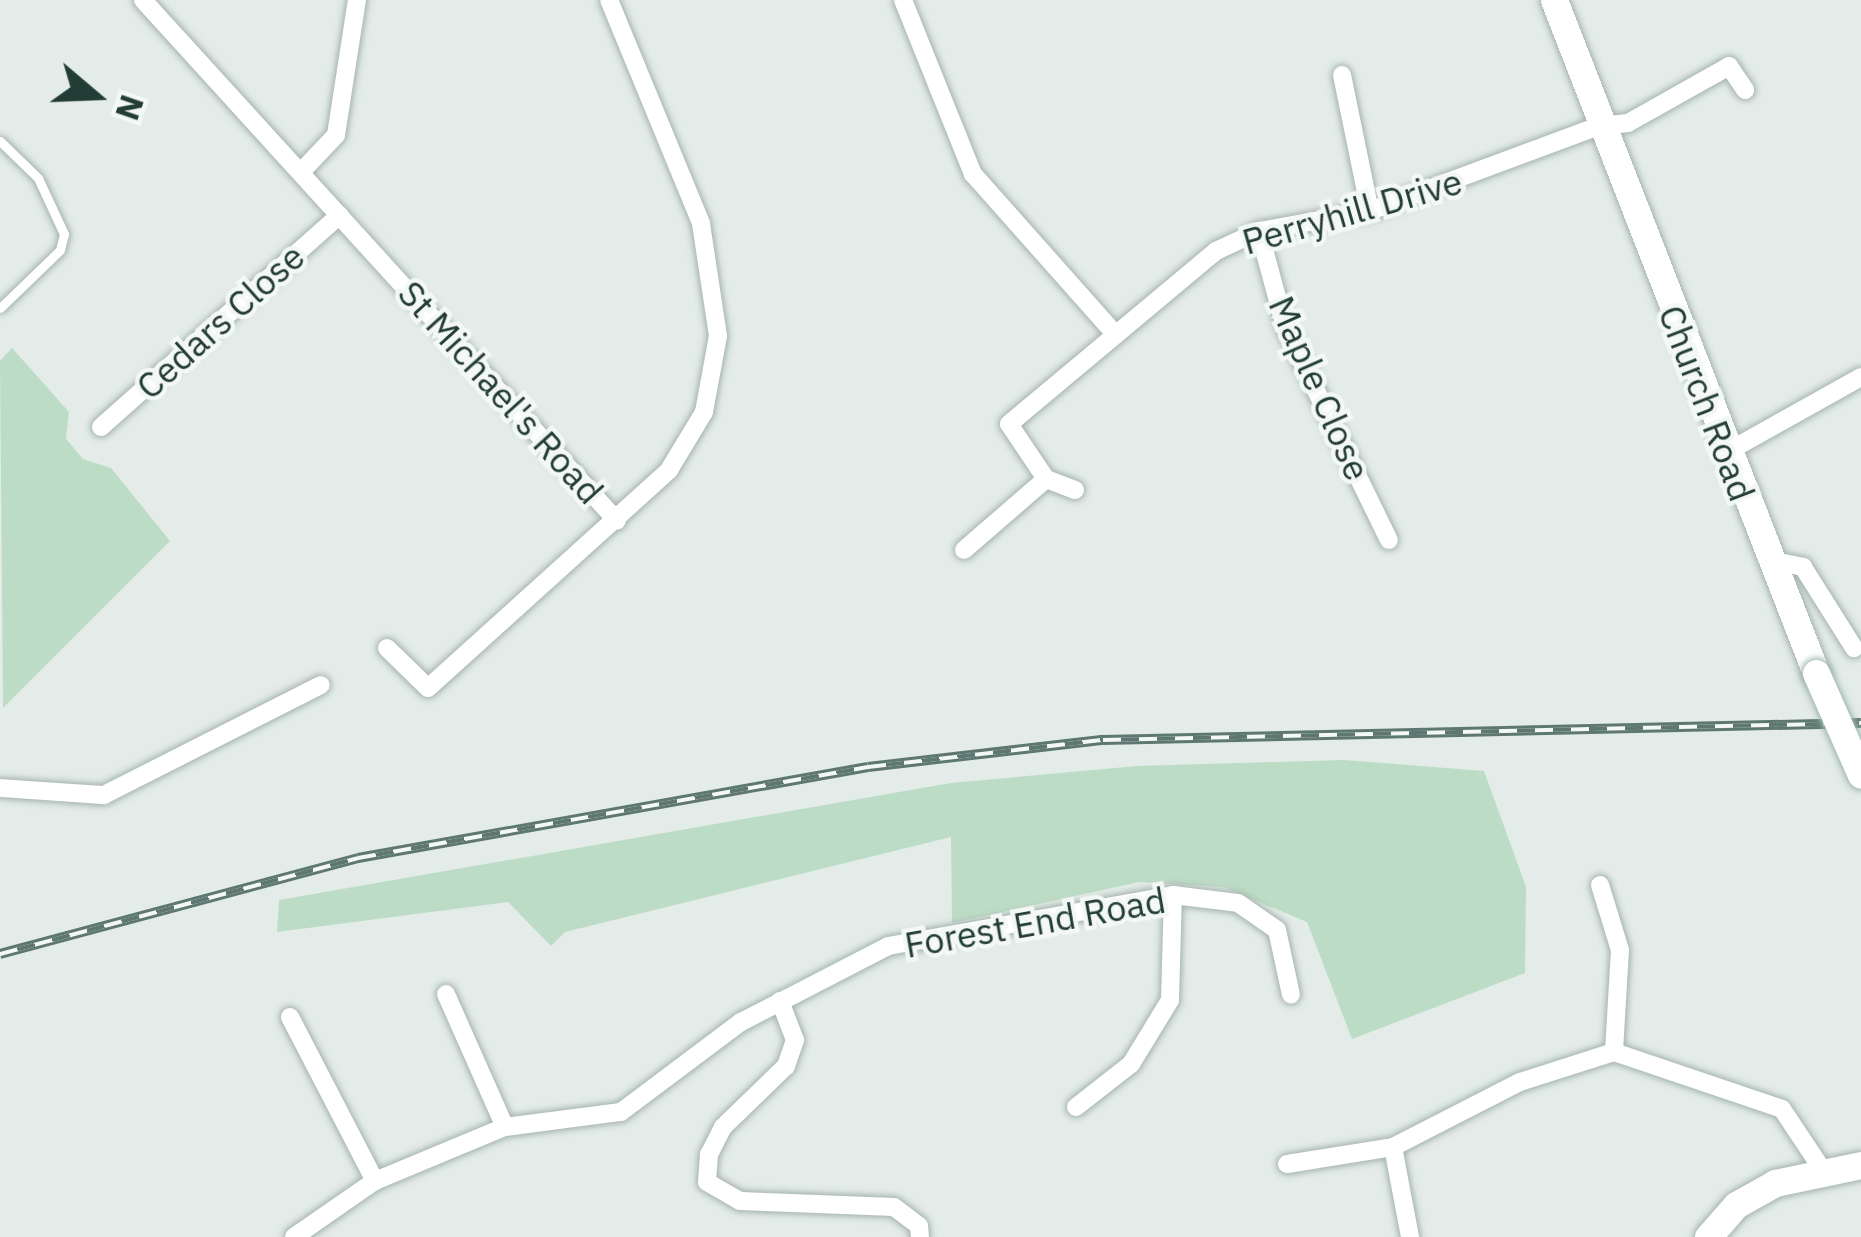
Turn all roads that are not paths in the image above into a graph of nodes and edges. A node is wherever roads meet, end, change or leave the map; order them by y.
1 (143, 0) edge
2 (357, 0) edge
3 (609, 0) edge
4 (903, 0) edge
5 (1578, 0) edge
6 (1559, 13) edge
7 (1342, 75) dead end
8 (1745, 90) dead end
9 (1599, 126) junction
10 (0, 141) edge
11 (302, 172) junction
12 (1370, 211) junction
13 (340, 215) junction
14 (1259, 231) junction
15 (0, 308) edge
16 (1117, 335) junction
17 (1861, 377) edge
18 (101, 427) dead end
19 (1726, 452) junction
20 (1046, 478) junction
21 (1075, 490) dead end
22 (617, 520) junction
23 (1389, 541) dead end
24 (964, 550) dead end
25 (1768, 560) junction
26 (386, 648) dead end
27 (1855, 648) dead end
28 (321, 686) dead end
29 (1861, 775) edge
30 (0, 788) edge
31 (1600, 885) dead end
32 (1172, 896) junction
33 (446, 994) dead end
34 (1291, 995) dead end
35 (780, 1001) junction
36 (290, 1017) dead end
37 (1614, 1052) junction
38 (1076, 1107) dead end
39 (505, 1127) junction
40 (1393, 1147) junction
41 (1287, 1164) dead end
42 (1861, 1166) edge
43 (1822, 1169) junction
44 (375, 1181) junction
45 (293, 1237) edge
46 (920, 1237) edge
47 (1410, 1237) edge
48 (1708, 1237) edge

1 - 11 street, St Michael's Road
2 - 11 street
3 - 22 street, St Michael's Road
4 - 16 street
5 - 6 street, Church Road
6 - 9 street, Church Road
7 - 12 street
8 - 9 street, Perryhill Drive
9 - 12 street, Perryhill Drive
9 - 19 street, Church Road
10 - 15 lane
11 - 13 street, St Michael's Road
12 - 14 street, Perryhill Drive
13 - 18 street, Cedars Close
13 - 22 street, St Michael's Road
14 - 16 street, Perryhill Drive
14 - 23 street, Maple Close
16 - 20 street, Perryhill Drive
17 - 19 street
19 - 25 street, Church Road
20 - 21 street
20 - 24 street
22 - 26 street
25 - 27 street
25 - 29 street, Church Road, bridge
28 - 30 street
31 - 37 street
32 - 34 street, Forest End Road
32 - 35 street, Forest End Road
32 - 38 street
33 - 39 street
35 - 39 street, Forest End Road
35 - 46 street
36 - 44 street
37 - 40 street
37 - 43 street
39 - 44 street, Forest End Road
40 - 41 street
40 - 47 street
42 - 43 street
43 - 48 street
44 - 45 street, Forest End Road

